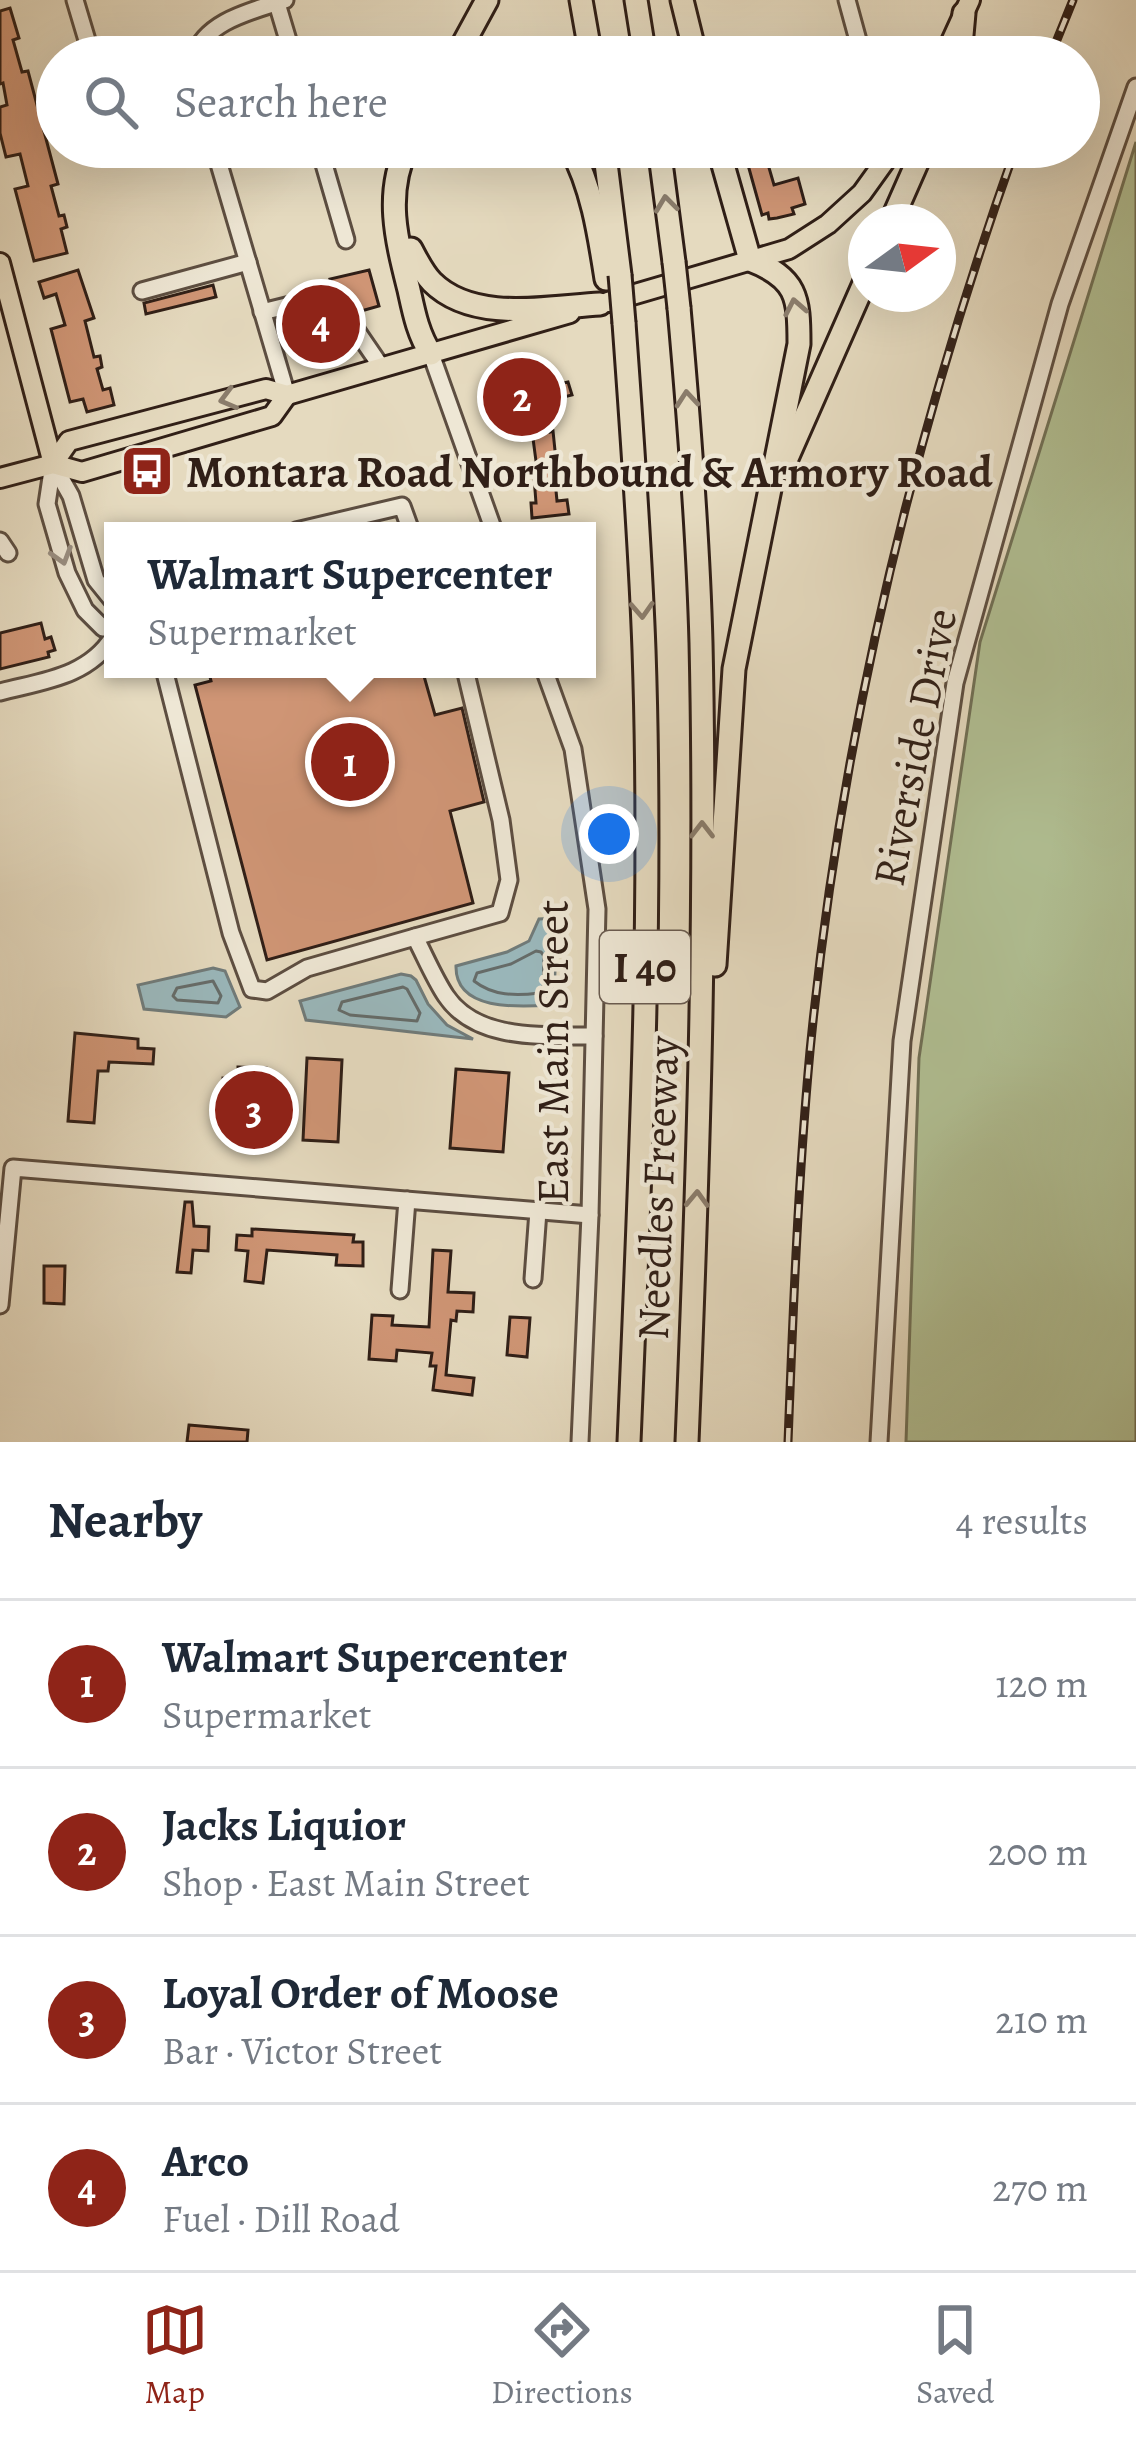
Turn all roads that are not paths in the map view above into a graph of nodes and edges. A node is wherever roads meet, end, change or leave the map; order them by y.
1 (75, 0) edge
2 (487, 0) edge
3 (581, 0) edge
4 (636, 0) edge
5 (682, 0) edge
6 (847, 0) edge
7 (279, 1) edge
8 (967, 6) edge
9 (86, 36) edge
10 (206, 36) edge
11 (288, 36) edge
12 (467, 36) edge
13 (587, 36) edge
14 (642, 36) edge
15 (691, 36) edge
16 (857, 36) edge
17 (953, 36) edge
18 (963, 36) edge
19 (1136, 87) edge
20 (220, 168) edge
21 (325, 168) edge
22 (400, 168) edge
23 (411, 168) edge
24 (579, 168) edge
25 (605, 168) edge
26 (661, 168) edge
27 (724, 168) edge
28 (880, 168) edge
29 (915, 168) edge
30 (899, 204) edge
31 (346, 240) dead end
32 (411, 249) junction
33 (750, 260) junction
34 (248, 262) junction
35 (0, 263) edge
36 (613, 277) junction
37 (142, 291) dead end
38 (600, 304) junction
39 (262, 312) junction
40 (851, 312) edge
41 (431, 354) junction
42 (382, 368) junction
43 (287, 395) junction
44 (53, 464) junction
45 (0, 478) edge
46 (767, 504) junction
47 (334, 522) edge
48 (408, 522) edge
49 (491, 522) edge
50 (104, 590) edge
51 (104, 628) edge
52 (104, 652) edge
53 (166, 678) edge
54 (467, 678) edge
55 (547, 678) edge
56 (0, 692) edge
57 (416, 938) junction
58 (594, 1036) junction
59 (699, 1157) junction
60 (407, 1200) junction
61 (538, 1211) junction
62 (590, 1215) junction
63 (533, 1280) dead end
64 (400, 1290) dead end
65 (0, 1305) edge
66 (580, 1442) edge
67 (629, 1442) edge
68 (688, 1442) edge
69 (879, 1442) edge

1 - 9 street
2 - 12 highway
3 - 13 highway
4 - 14 highway
5 - 15 highway
6 - 16 street
7 - 10 street
7 - 11 street
8 - 17 main road
8 - 18 highway
19 - 69 street, Riverside Drive
20 - 34 street
21 - 31 street
22 - 41 highway
23 - 32 highway
24 - 36 highway
25 - 36 highway, Needles Freeway / I 40
59 -> 26 highway, Needles Freeway / I 40, bridge
27 - 33 highway
28 - 33 main road
29 - 30 highway
32 - 38 highway
32 - 41 highway
33 - 38 main road
46 -> 33 highway
34 - 37 street
34 - 39 street
35 - 44 main road
36 -> 67 highway, Needles Freeway / I 40, bridge
38 - 41 main road
39 - 42 street
39 - 43 street
40 - 46 highway
41 - 42 main road
41 - 49 street
42 - 43 main road
43 -> 44 main road
43 - 44 main road
44 - 45 main road
44 - 50 street
44 -> 51 street
46 - 59 highway
47 - 48 street
52 - 56 street
53 - 57 street
54 - 57 street
55 - 58 street, East Main Street
57 - 58 street
58 - 62 street, East Main Street
68 -> 59 highway, Needles Freeway / I 40
60 - 61 street
60 - 64 street
60 - 65 street
61 - 62 street
61 - 63 street
62 - 66 street, East Main Street

